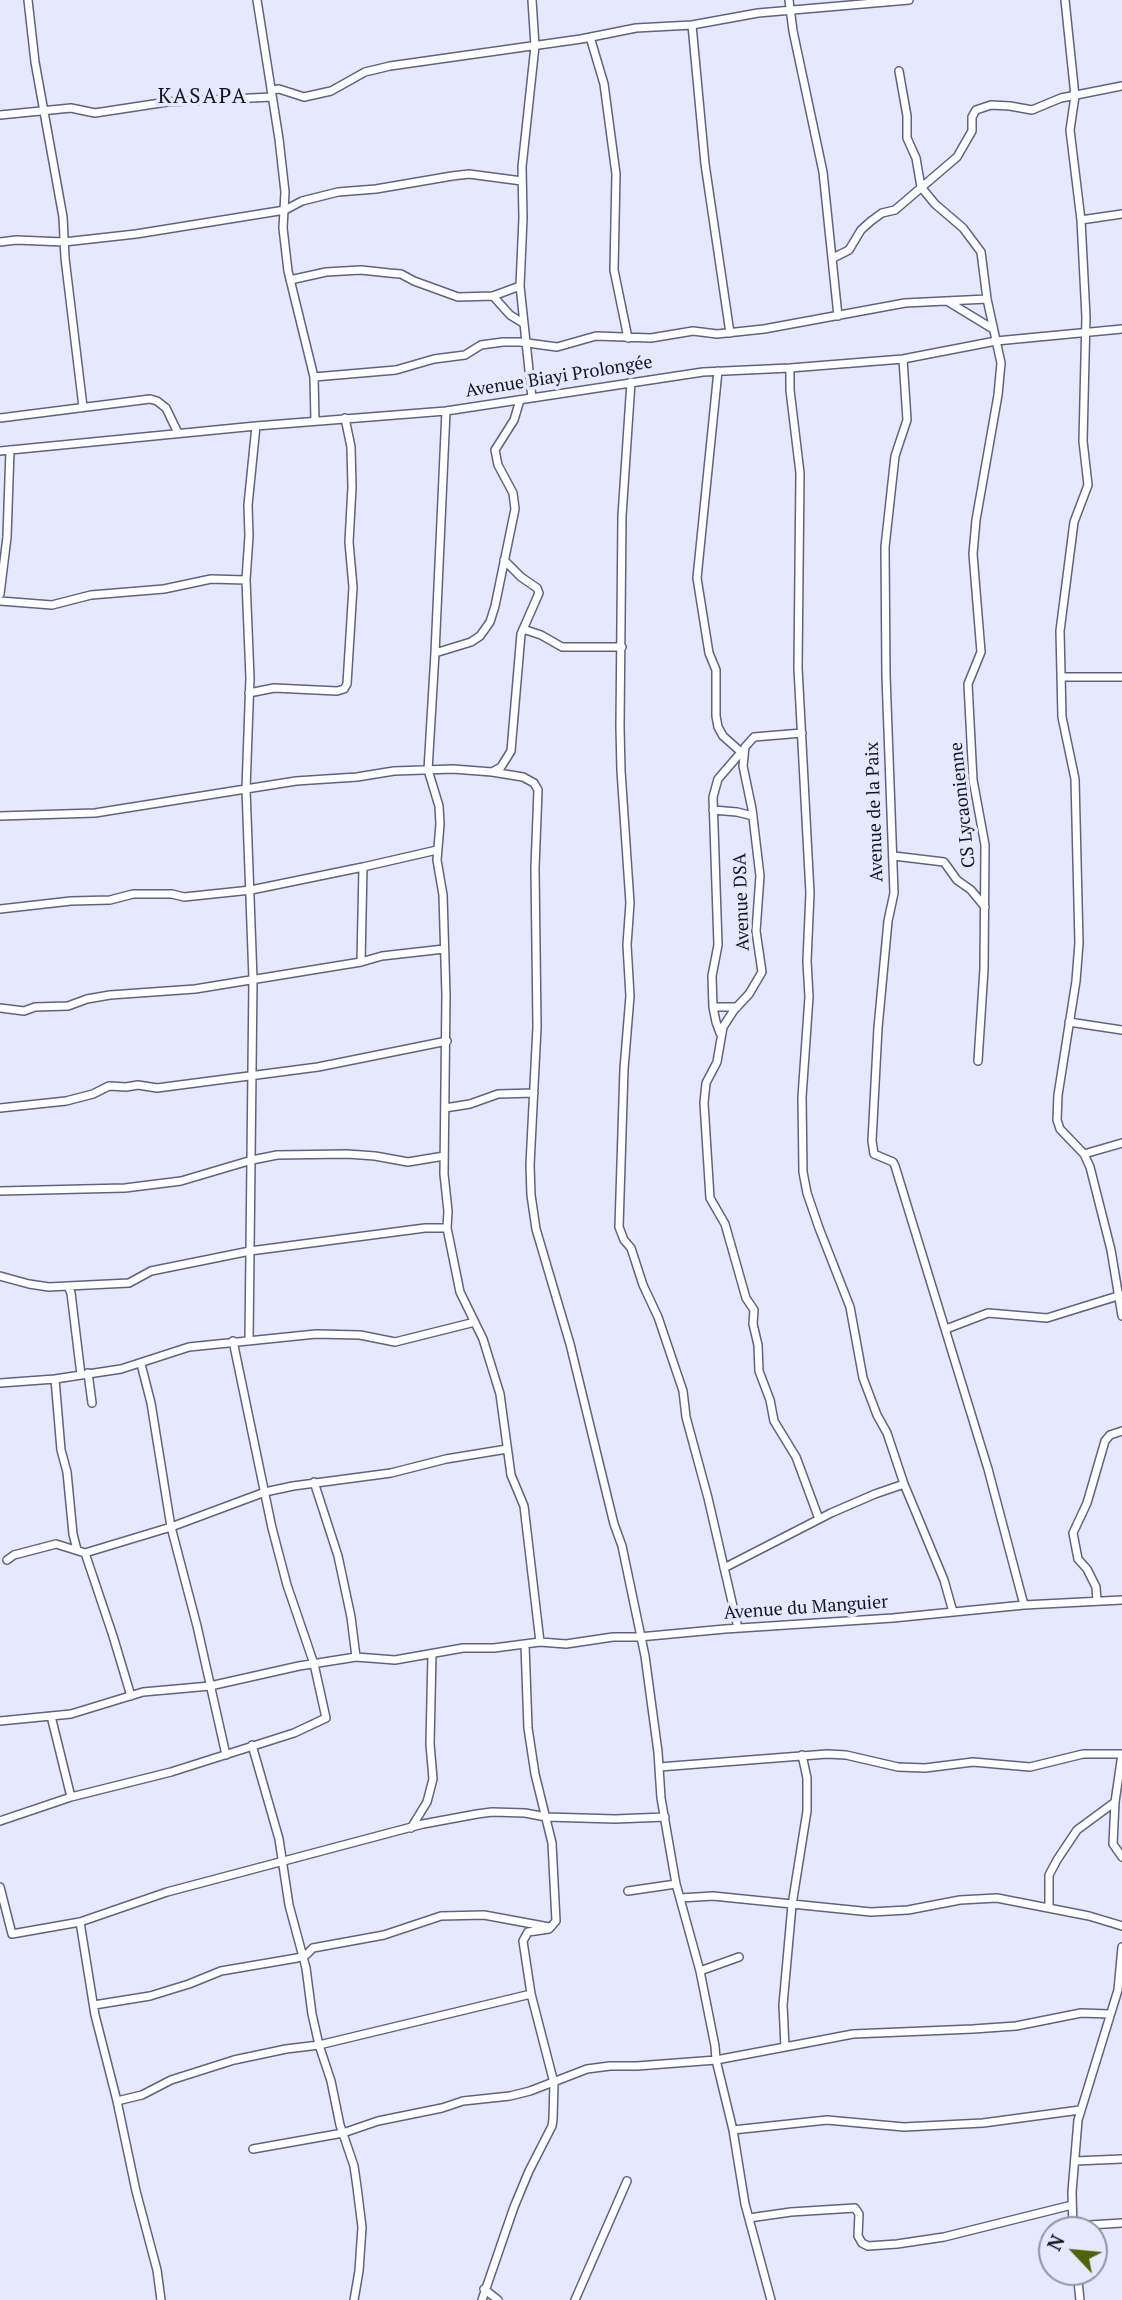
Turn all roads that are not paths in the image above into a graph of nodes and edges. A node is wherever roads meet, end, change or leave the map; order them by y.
1 (28, 0) edge
2 (257, 0) edge
3 (532, 0) edge
4 (789, 0) edge
5 (909, 0) edge
6 (1065, 0) edge
7 (790, 10) junction
8 (692, 25) junction
9 (590, 37) junction
10 (535, 46) junction
11 (899, 71) dead end
12 (1122, 86) edge
13 (272, 93) junction
14 (1074, 96) junction
15 (45, 111) junction
16 (0, 115) edge
17 (522, 181) junction
18 (921, 187) junction
19 (285, 210) junction
20 (1122, 214) edge
21 (1081, 220) junction
22 (0, 242) edge
23 (64, 242) junction
24 (832, 258) junction
25 (290, 280) junction
26 (520, 286) junction
27 (493, 296) junction
28 (987, 299) junction
29 (947, 301) junction
30 (838, 316) junction
31 (523, 323) junction
32 (993, 329) junction
33 (1122, 329) edge
34 (730, 333) junction
35 (1084, 334) junction
36 (628, 338) junction
37 (996, 341) junction
38 (528, 343) junction
39 (903, 359) junction
40 (790, 368) junction
41 (718, 371) junction
42 (314, 377) junction
43 (631, 382) junction
44 (532, 398) junction
45 (520, 400) junction
46 (83, 407) junction
47 (446, 411) junction
48 (0, 418) edge
49 (345, 418) junction
50 (315, 421) junction
51 (256, 426) junction
52 (178, 433) junction
53 (10, 450) junction
54 (0, 451) edge
55 (505, 560) junction
56 (246, 580) junction
57 (0, 594) edge
58 (0, 601) edge
59 (523, 629) junction
60 (622, 647) junction
61 (435, 653) junction
62 (1061, 677) junction
63 (1122, 677) edge
64 (249, 693) junction
65 (802, 733) junction
66 (743, 749) junction
67 (428, 770) junction
68 (492, 772) junction
69 (246, 789) junction
70 (713, 810) junction
71 (0, 816) edge
72 (753, 816) junction
73 (437, 850) junction
74 (894, 856) junction
75 (363, 867) junction
76 (251, 890) junction
77 (986, 907) junction
78 (0, 909) edge
79 (444, 949) junction
80 (361, 962) junction
81 (253, 979) junction
82 (713, 1007) junction
83 (737, 1007) junction
84 (0, 1008) edge
85 (1069, 1022) junction
86 (1122, 1030) edge
87 (720, 1034) junction
88 (447, 1041) junction
89 (978, 1061) dead end
90 (251, 1076) junction
91 (534, 1093) junction
92 (0, 1108) edge
93 (444, 1108) junction
94 (1122, 1143) edge
95 (1084, 1154) junction
96 (444, 1156) junction
97 (252, 1160) junction
98 (0, 1191) edge
99 (447, 1228) junction
100 (250, 1251) junction
101 (0, 1276) edge
102 (68, 1286) junction
103 (1120, 1294) edge
104 (1122, 1316) edge
105 (475, 1322) junction
106 (946, 1329) junction
107 (233, 1341) junction
108 (249, 1341) junction
109 (141, 1364) junction
110 (85, 1374) junction
111 (55, 1380) junction
112 (0, 1383) edge
113 (92, 1403) dead end
114 (1122, 1431) edge
115 (507, 1449) junction
116 (314, 1482) junction
117 (904, 1483) junction
118 (265, 1492) junction
119 (819, 1519) junction
120 (171, 1527) junction
121 (81, 1552) junction
122 (7, 1560) dead end
123 (724, 1568) junction
124 (1122, 1600) edge
125 (1097, 1601) junction
126 (1024, 1605) junction
127 (953, 1612) junction
128 (738, 1628) junction
129 (639, 1637) junction
130 (540, 1642) junction
131 (525, 1645) junction
132 (432, 1654) junction
133 (356, 1657) junction
134 (314, 1664) junction
135 (210, 1686) junction
136 (131, 1696) junction
137 (51, 1716) junction
138 (0, 1721) edge
139 (253, 1745) junction
140 (1122, 1754) edge
141 (226, 1755) junction
142 (802, 1755) junction
143 (659, 1766) junction
144 (71, 1797) junction
145 (1115, 1802) junction
146 (546, 1817) junction
147 (665, 1817) junction
148 (1119, 1818) edge
149 (0, 1822) edge
150 (411, 1828) junction
151 (1122, 1857) edge
152 (282, 1863) junction
153 (676, 1884) junction
154 (0, 1887) edge
155 (628, 1891) dead end
156 (680, 1898) junction
157 (792, 1905) junction
158 (1049, 1908) junction
159 (80, 1922) junction
160 (1122, 1926) edge
161 (553, 1928) junction
162 (1122, 1947) edge
163 (303, 1956) junction
164 (739, 1957) dead end
165 (700, 1971) junction
166 (531, 1994) junction
167 (94, 2005) junction
168 (1122, 2008) edge
169 (1111, 2010) junction
170 (319, 2045) junction
171 (785, 2047) junction
172 (716, 2060) junction
173 (554, 2083) junction
174 (117, 2101) junction
175 (1080, 2110) junction
176 (733, 2130) junction
177 (343, 2133) junction
178 (253, 2149) dead end
179 (1122, 2159) edge
180 (1075, 2161) junction
181 (627, 2181) dead end
182 (1072, 2204) junction
183 (1072, 2216) edge
184 (749, 2218) junction
185 (484, 2288) junction
186 (161, 2300) edge
187 (355, 2300) edge
188 (482, 2300) edge
189 (498, 2300) edge
190 (575, 2300) edge
191 (771, 2300) edge

1 - 15 street
2 - 13 street
3 - 10 street
4 - 7 street
5 - 7 street
6 - 14 street
7 - 8 street
7 - 24 street
8 - 9 street
8 - 34 street
9 - 10 street
9 - 36 street
10 - 13 street
10 - 17 street
11 - 18 street
12 - 14 street
13 - 15 street
13 - 19 street
14 - 18 street
14 - 21 street
15 - 16 street
15 - 23 street
17 - 19 street
17 - 26 street
18 - 24 street
18 - 28 street, CS Lycaonienne
19 - 23 street
19 - 25 street
20 - 21 street
21 - 35 street
22 - 23 street
23 - 46 street
24 - 30 street
25 - 27 street
25 - 42 street
26 - 27 street
26 - 31 street
27 - 31 street
28 - 29 street
28 - 32 street, CS Lycaonienne
29 - 30 street
29 - 32 street
30 - 34 street
31 - 38 street
32 - 37 street, CS Lycaonienne
33 - 35 street, Avenue Biayi Prolongée
34 - 36 street
35 - 37 street, Avenue Biayi Prolongée
35 - 62 street
36 - 38 street
37 - 39 street, Avenue Biayi Prolongée
37 - 77 street, CS Lycaonienne
38 - 42 street
38 - 44 street
39 - 40 street, Avenue Biayi Prolongée
39 - 74 street, Avenue de la Paix
40 - 41 street, Avenue Biayi Prolongée
40 - 65 street
41 - 43 street, Avenue Biayi Prolongée
41 - 66 street
42 - 50 street
43 - 44 street, Avenue Biayi Prolongée
43 - 60 street
44 - 45 street, Avenue Biayi Prolongée
45 - 47 street, Avenue Biayi Prolongée
45 - 55 street
46 - 48 street
46 - 52 street
47 - 49 street, Avenue Biayi Prolongée
47 - 61 street
49 - 50 street, Avenue Biayi Prolongée
49 - 64 street
50 - 51 street, Avenue Biayi Prolongée
51 - 52 street, Avenue Biayi Prolongée
51 - 56 street
52 - 53 street, Avenue Biayi Prolongée
53 - 54 street, Avenue Biayi Prolongée
53 - 57 street
55 - 59 street
55 - 61 street
56 - 58 street
56 - 64 street
59 - 60 street
59 - 68 street
60 - 123 street
61 - 67 street
62 - 63 street
62 - 85 street
64 - 69 street
65 - 66 street
65 - 117 street
66 - 70 street
66 - 72 street, Avenue DSA
67 - 68 street
67 - 69 street
67 - 73 street
68 - 91 street
69 - 71 street
69 - 76 street
70 - 72 street
70 - 82 street
72 - 83 street, Avenue DSA
73 - 75 street
73 - 79 street
74 - 77 street
74 - 106 street, Avenue de la Paix
75 - 76 street
75 - 80 street
76 - 78 street
76 - 81 street
77 - 89 street, CS Lycaonienne
79 - 80 street
79 - 88 street
80 - 81 street
81 - 84 street
81 - 90 street
82 - 83 street
82 - 87 street
83 - 87 street, Avenue DSA
85 - 86 street
85 - 95 street
87 - 119 street, Avenue DSA
88 - 90 street
88 - 93 street
90 - 92 street
90 - 97 street
91 - 93 street
91 - 129 street
93 - 96 street
94 - 95 street
95 - 103 street
96 - 97 street
96 - 99 street
97 - 98 street
97 - 100 street
99 - 100 street
99 - 105 street
100 - 102 street
100 - 108 street
101 - 102 street
102 - 110 street
103 - 104 street
103 - 106 street
105 - 108 street
105 - 115 street
106 - 126 street
107 - 108 street
107 - 109 street
107 - 118 street
109 - 110 street
109 - 120 street
110 - 111 street
110 - 113 street
111 - 112 street
111 - 121 street
114 - 125 street
115 - 116 street
115 - 130 street
116 - 118 street
116 - 133 street
117 - 119 street
117 - 127 street
118 - 120 street
118 - 134 street
119 - 123 street
120 - 121 street
120 - 135 street
121 - 122 street
121 - 136 street
123 - 128 street
124 - 125 street, Avenue du Manguier
125 - 126 street, Avenue du Manguier
126 - 127 street, Avenue du Manguier
127 - 128 street, Avenue du Manguier
128 - 129 street, Avenue du Manguier
129 - 130 street, Avenue du Manguier
129 - 143 street
130 - 131 street, Avenue du Manguier
131 - 132 street, Avenue du Manguier
131 - 146 street
132 - 133 street, Avenue du Manguier
132 - 150 street
133 - 134 street, Avenue du Manguier
134 - 135 street, Avenue du Manguier
134 - 139 street
135 - 136 street, Avenue du Manguier
135 - 141 street
136 - 137 street, Avenue du Manguier
137 - 138 street, Avenue du Manguier
137 - 144 street
139 - 141 street
139 - 152 street
140 - 142 street
140 - 145 street
141 - 144 street
142 - 143 street
142 - 157 street
143 - 147 street
144 - 149 street
145 - 148 street
145 - 158 street
146 - 147 street
146 - 150 street
146 - 161 street
147 - 153 street
148 - 151 street
150 - 152 street
152 - 159 street
152 - 163 street
153 - 155 street
153 - 156 street
154 - 159 street
156 - 157 street
156 - 165 street
157 - 158 street
157 - 171 street
158 - 160 street
159 - 167 street
161 - 163 street
161 - 166 street
162 - 169 street
163 - 167 street
163 - 170 street
164 - 165 street
165 - 172 street
166 - 170 street
166 - 173 street
167 - 174 street
168 - 169 street
169 - 171 street
169 - 175 street
170 - 174 street
170 - 177 street
171 - 172 street
172 - 173 street
172 - 176 street
173 - 177 street
173 - 185 street
174 - 186 street
175 - 176 street
175 - 180 street
176 - 184 street
177 - 178 street
177 - 187 street
179 - 180 street
180 - 182 street
181 - 190 street
182 - 183 street
182 - 184 street
184 - 191 street
185 - 188 street
185 - 189 street

